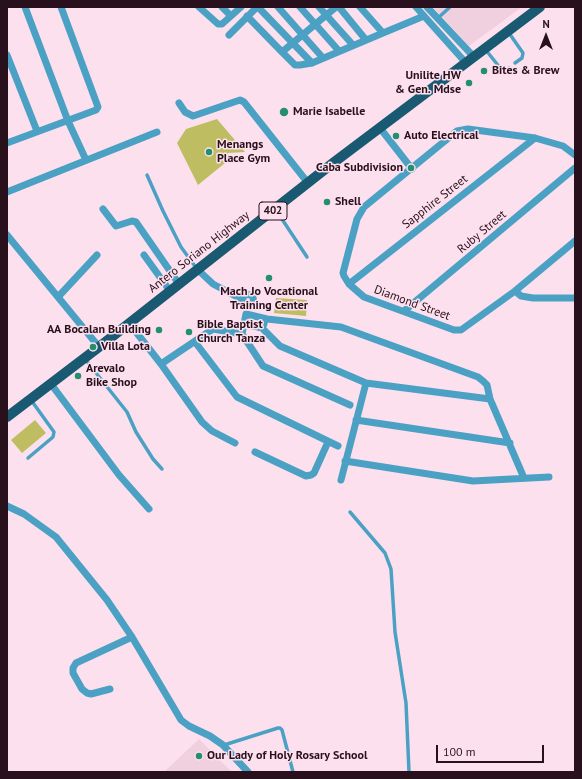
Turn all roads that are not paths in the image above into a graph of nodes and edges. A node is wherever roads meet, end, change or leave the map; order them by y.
1 (25, 7) edge
2 (61, 7) edge
3 (199, 7) edge
4 (222, 7) edge
5 (241, 7) edge
6 (258, 7) edge
7 (278, 7) edge
8 (300, 7) edge
9 (319, 7) edge
10 (336, 7) edge
11 (339, 7) edge
12 (360, 7) edge
13 (416, 7) edge
14 (427, 7) edge
15 (450, 7) edge
16 (540, 7) edge
17 (231, 16) junction
18 (248, 16) junction
19 (326, 16) junction
20 (424, 16) junction
21 (437, 18) junction
22 (316, 25) junction
23 (508, 32) junction
24 (383, 33) junction
25 (229, 35) dead end
26 (303, 35) junction
27 (366, 40) junction
28 (292, 43) junction
29 (353, 45) junction
30 (485, 48) junction
31 (339, 51) junction
32 (282, 52) junction
33 (7, 55) edge
34 (323, 58) junction
35 (470, 60) junction
36 (312, 63) junction
37 (515, 63) dead end
38 (509, 68) dead end
39 (179, 103) dead end
40 (68, 120) junction
41 (380, 128) junction
42 (37, 131) junction
43 (157, 132) dead end
44 (534, 138) junction
45 (7, 143) edge
46 (575, 155) edge
47 (86, 160) junction
48 (575, 168) edge
49 (412, 169) junction
50 (147, 175) dead end
51 (308, 183) junction
52 (7, 192) edge
53 (102, 209) dead end
54 (276, 209) junction
55 (7, 235) edge
56 (575, 241) edge
57 (97, 255) dead end
58 (144, 255) dead end
59 (307, 257) dead end
60 (197, 269) junction
61 (179, 284) junction
62 (349, 284) junction
63 (170, 290) junction
64 (515, 290) junction
65 (58, 297) junction
66 (575, 298) edge
67 (404, 312) junction
68 (246, 314) junction
69 (267, 319) junction
70 (129, 323) junction
71 (245, 324) junction
72 (262, 328) junction
73 (242, 334) junction
74 (195, 342) junction
75 (99, 347) junction
76 (84, 358) junction
77 (161, 364) junction
78 (366, 383) junction
79 (51, 384) junction
80 (490, 399) junction
81 (30, 400) junction
82 (350, 405) dead end
83 (7, 417) edge
84 (356, 420) junction
85 (328, 442) junction
86 (510, 442) junction
87 (235, 443) dead end
88 (338, 446) dead end
89 (255, 452) dead end
90 (28, 458) dead end
91 (345, 461) junction
92 (162, 469) dead end
93 (549, 477) dead end
94 (524, 478) junction
95 (341, 480) dead end
96 (7, 506) edge
97 (149, 509) dead end
98 (350, 512) dead end
99 (132, 637) junction
100 (110, 688) dead end
101 (223, 745) junction
102 (248, 772) edge
103 (293, 772) edge
104 (409, 772) edge

1 - 40 street
2 - 40 street
3 - 17 street
4 - 17 street
5 - 17 street
6 - 18 street
6 - 28 street
7 - 26 street
8 - 22 street
9 - 19 street
10 - 19 street
11 - 27 street
12 - 24 street
13 - 20 street
14 - 21 street
15 - 21 lane
16 - 23 main road, Antero Soriano Highway / 402
18 - 25 street
18 - 32 street
19 - 22 street
19 - 29 street
20 - 24 street
20 - 35 street
21 - 35 street
22 - 26 street
22 - 31 street
23 - 30 main road, Antero Soriano Highway / 402
23 - 37 lane
24 - 27 street
26 - 28 street
26 - 34 street
27 - 29 street
28 - 32 street
28 - 36 street
29 - 31 street
30 - 35 main road, Antero Soriano Highway / 402
30 - 38 lane
31 - 34 street
32 - 36 street
33 - 42 street
34 - 36 street
35 - 41 main road, Antero Soriano Highway / 402
39 - 51 street
40 - 42 street
40 - 47 street
41 - 49 street
41 - 51 main road, Antero Soriano Highway / 402
42 - 45 street
43 - 47 street
44 - 46 street
44 - 49 street
44 - 62 street, Sapphire Street
47 - 52 street
48 - 67 street, Ruby Street
49 - 62 street
50 - 60 lane
51 - 54 main road, Antero Soriano Highway / 402
53 - 61 street
54 - 59 lane
54 - 60 main road, Antero Soriano Highway / 402
55 - 65 street
56 - 64 street, Diamond Street
57 - 65 street
58 - 63 street
60 - 61 main road, Antero Soriano Highway / 402
60 - 68 street
61 - 63 main road, Antero Soriano Highway / 402
62 - 67 street, Diamond Street
63 - 70 main road, Antero Soriano Highway / 402
64 - 66 street
64 - 67 street, Diamond Street
65 - 75 street
68 - 69 street
68 - 71 street
69 - 72 street
69 - 80 street
70 - 75 main road, Antero Soriano Highway / 402
70 - 77 street
71 - 72 street
71 - 73 street
72 - 78 street
73 - 74 street
73 - 82 street
74 - 77 street
74 - 85 street
75 - 76 main road, Antero Soriano Highway / 402
76 - 79 main road, Antero Soriano Highway / 402
76 - 92 lane
77 - 87 street
78 - 80 street
78 - 84 street
79 - 81 main road, Antero Soriano Highway / 402
79 - 97 street
80 - 86 street
81 - 83 main road, Antero Soriano Highway / 402
81 - 90 lane
84 - 86 street
84 - 91 street
85 - 88 street
85 - 89 street
86 - 94 street
91 - 94 street
91 - 95 street
93 - 94 street
96 - 99 street
98 - 104 lane
99 - 100 street
99 - 101 street
101 - 102 street
101 - 103 lane

